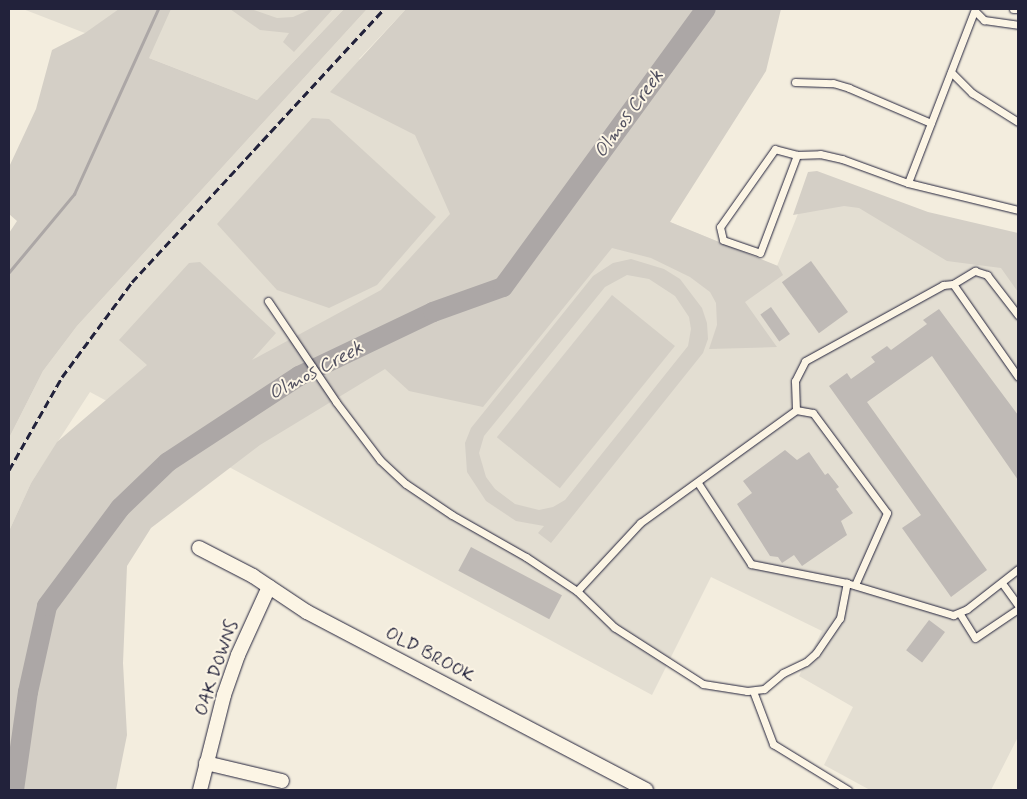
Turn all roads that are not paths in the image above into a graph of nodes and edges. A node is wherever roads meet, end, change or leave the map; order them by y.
1 (976, 9) edge
2 (1013, 9) edge
3 (1018, 10) edge
4 (1018, 25) edge
5 (951, 72) junction
6 (794, 82) dead end
7 (1018, 122) edge
8 (931, 123) junction
9 (796, 154) junction
10 (908, 183) junction
11 (1018, 210) edge
12 (953, 284) junction
13 (268, 302) dead end
14 (1018, 315) edge
15 (1018, 377) edge
16 (796, 410) junction
17 (698, 483) junction
18 (200, 548) dead end
19 (1017, 573) edge
20 (1002, 583) junction
21 (851, 584) junction
22 (269, 587) junction
23 (577, 592) junction
24 (1018, 607) edge
25 (960, 614) junction
26 (752, 691) junction
27 (206, 763) junction
28 (282, 781) dead end
29 (200, 790) edge
30 (646, 790) edge
31 (848, 790) edge

1 - 4 lane
1 - 5 lane
2 - 3 lane
5 - 7 lane
5 - 8 lane
6 - 8 lane
8 - 10 lane
9 - 9 lane
9 - 10 lane
10 - 11 lane
12 - 14 lane
12 - 15 lane
12 - 16 lane
13 - 23 lane
16 - 17 lane
16 - 21 lane
17 - 21 lane
17 - 23 lane
18 - 22 street, OLD BROOK
19 - 20 lane
20 - 24 lane
20 - 25 lane
21 - 25 lane
21 - 26 lane
22 - 27 street, OAK DOWNS
22 - 30 street, OLD BROOK
23 - 26 lane
24 - 25 lane
26 - 31 lane
27 - 28 street
27 - 29 street, OAK DOWNS

